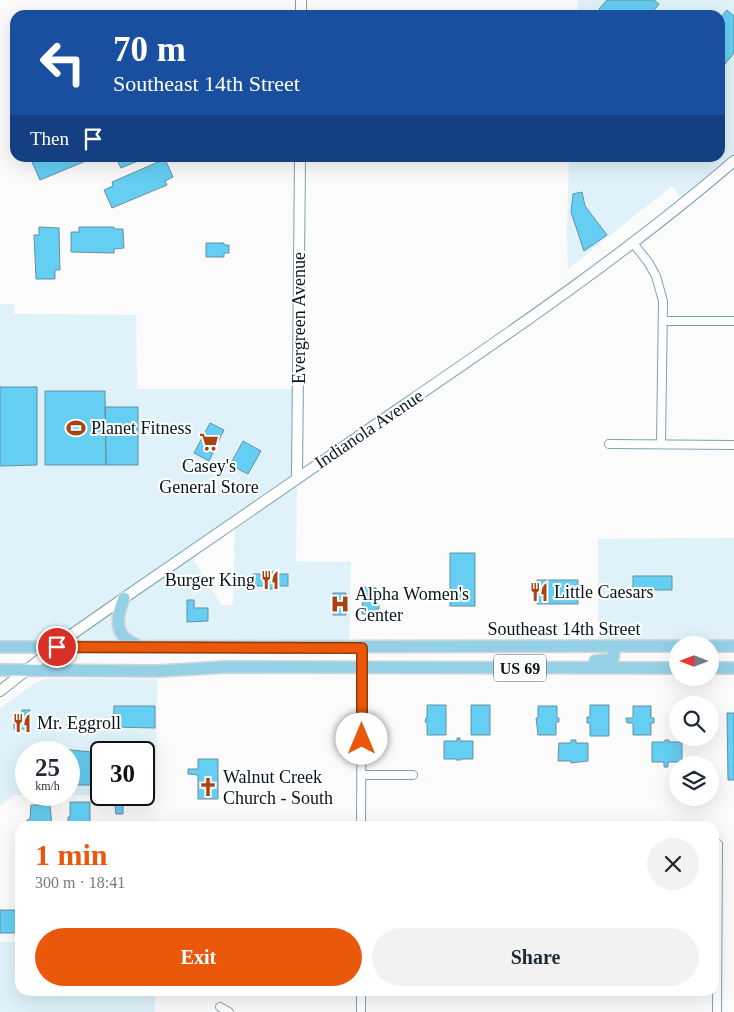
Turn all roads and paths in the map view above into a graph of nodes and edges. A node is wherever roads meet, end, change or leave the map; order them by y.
1 (734, 161) edge
2 (300, 162) edge
3 (633, 243) junction
4 (663, 321) junction
5 (734, 321) edge
6 (609, 444) dead end
7 (661, 444) junction
8 (734, 445) edge
9 (297, 478) junction
10 (124, 598) junction
11 (140, 646) junction
12 (615, 646) junction
13 (669, 646) edge
14 (719, 646) edge
15 (734, 646) edge
16 (0, 647) edge
17 (57, 647) junction
18 (362, 648) junction
19 (362, 668) junction
20 (534, 668) junction
21 (669, 668) edge
22 (719, 668) edge
23 (734, 668) edge
24 (0, 670) edge
25 (27, 671) junction
26 (0, 691) edge
27 (362, 775) junction
28 (413, 775) dead end
29 (361, 821) edge
30 (361, 996) edge
31 (718, 996) edge
32 (220, 1007) dead end
33 (229, 1012) edge
34 (361, 1012) edge
35 (718, 1012) edge

1 - 3 main road, Indianola Avenue
2 - 9 main road, Evergreen Avenue
3 - 4 street
3 - 9 main road, Indianola Avenue
4 - 5 street
4 - 7 street
6 - 7 street
7 - 8 street
9 - 10 main road, Indianola Avenue
10 - 11 main road
10 - 17 main road, Indianola Avenue
11 - 17 main road, Southeast 14th Street / US 69
11 - 18 main road, Southeast 14th Street / US 69
12 - 13 main road, Southeast 14th Street / US 69
12 - 18 main road, Southeast 14th Street / US 69
12 - 20 main road
14 - 15 main road
16 - 17 main road, Southeast 14th Street / US 69
17 - 25 main road, Indianola Avenue
18 - 19 street
19 - 20 main road, US 69
19 - 25 main road, US 69
19 - 27 street
20 - 21 main road, US 69
22 - 23 main road
24 - 25 main road, US 69
25 - 26 main road, Indianola Avenue
27 - 28 street
27 - 29 street
30 - 34 street
31 - 35 street
32 - 33 street

